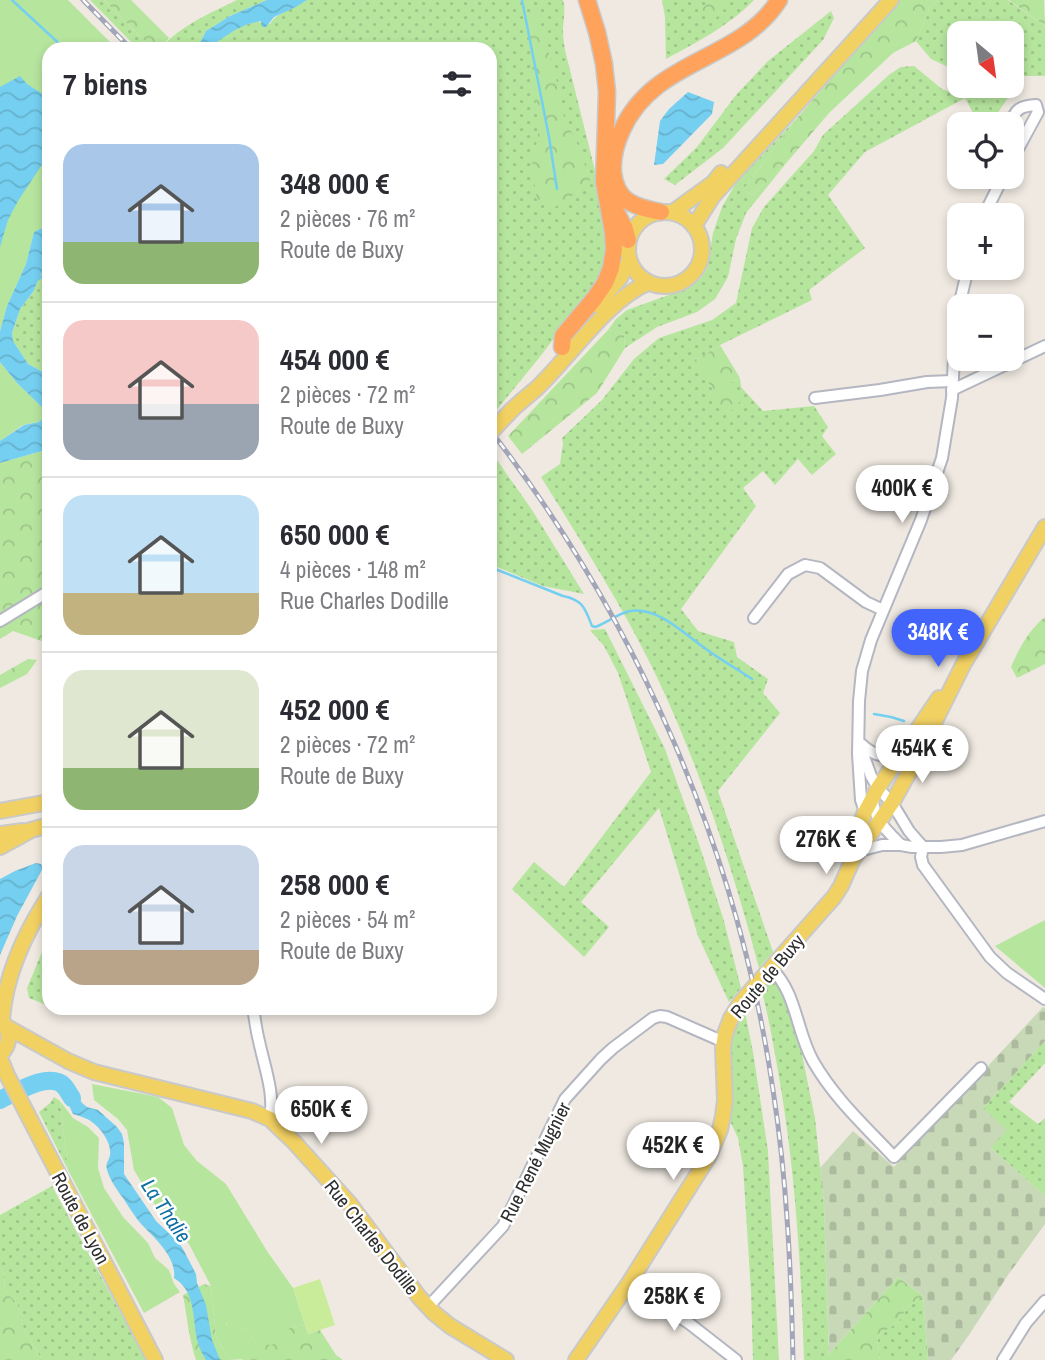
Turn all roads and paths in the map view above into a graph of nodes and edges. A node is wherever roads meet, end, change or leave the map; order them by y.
1 (587, 0) edge
2 (779, 0) edge
3 (881, 0) edge
4 (891, 0) edge
5 (1015, 112) edge
6 (1024, 138) edge
7 (606, 193) junction
8 (667, 212) junction
9 (694, 226) junction
10 (628, 240) junction
11 (629, 261) junction
12 (648, 283) junction
13 (562, 346) junction
14 (1045, 346) edge
15 (953, 371) edge
16 (952, 386) junction
17 (815, 398) dead end
18 (520, 401) junction
19 (497, 426) edge
20 (1045, 527) edge
21 (42, 595) edge
22 (883, 610) junction
23 (754, 618) dead end
24 (0, 621) edge
25 (963, 665) junction
26 (859, 742) junction
27 (906, 745) junction
28 (875, 792) junction
29 (42, 803) edge
30 (892, 803) junction
31 (0, 811) edge
32 (865, 812) junction
33 (879, 821) junction
34 (1045, 821) edge
35 (42, 827) edge
36 (31, 831) junction
37 (0, 834) edge
38 (901, 845) junction
39 (0, 847) edge
40 (923, 847) junction
41 (856, 855) junction
42 (42, 907) edge
43 (771, 968) junction
44 (1045, 999) edge
45 (254, 1015) edge
46 (3, 1022) edge
47 (724, 1042) junction
48 (45, 1047) junction
49 (2, 1053) edge
50 (981, 1068) dead end
51 (5, 1074) edge
52 (270, 1119) junction
53 (629, 1283) junction
54 (1045, 1301) edge
55 (428, 1307) junction
56 (155, 1360) edge
57 (506, 1360) edge
58 (576, 1360) edge
59 (736, 1360) edge
60 (1003, 1360) edge

1 - 7 highway
2 - 8 highway
3 - 8 main road
4 - 9 main road
5 - 6 street
7 - 10 highway
7 - 13 highway
8 - 9 main road
8 - 10 main road
9 - 12 main road
10 - 11 main road
11 - 12 main road
11 - 13 main road
12 - 18 main road
13 - 18 main road
14 - 16 street
15 - 16 street, Route de Buxy
16 - 17 street
16 - 22 street, Route de Buxy
18 - 19 main road, bridge
20 - 25 main road, Route de Buxy
21 - 24 street
22 - 23 street
22 - 26 street, Route de Buxy
25 - 27 main road, Route de Buxy
25 - 30 main road, Route de Buxy
26 - 27 street
26 - 28 street, Route de Buxy
26 - 32 street, Route de Buxy
27 - 28 main road, Route de Buxy
28 - 30 street, Route de Buxy
28 - 32 main road, Route de Buxy
28 - 33 street, Route de Buxy
29 - 31 main road
30 - 33 main road, Route de Buxy
30 - 40 street
32 - 41 main road, Route de Buxy
33 - 38 street
33 - 41 main road, Route de Buxy
34 - 40 street
35 - 36 main road
36 - 37 main road
36 - 39 main road
38 - 40 street
38 - 41 street
40 - 44 street
41 - 43 main road, Route de Buxy
42 - 46 main road
43 - 47 main road, Route de Buxy, bridge
43 - 50 street
45 - 52 street
46 - 48 main road, Rue Charles Dodille
46 - 49 main road
47 - 53 main road, Route de Buxy
47 - 55 street, Rue René Mugnier
48 - 49 main road, Rue Charles Dodille
48 - 52 main road, Rue Charles Dodille
49 - 51 main road, Route de Lyon
51 - 56 main road, Route de Lyon
52 - 55 main road, Rue Charles Dodille
53 - 58 main road, Route de Buxy
53 - 59 street
54 - 60 street
55 - 57 main road, Rue Charles Dodille

